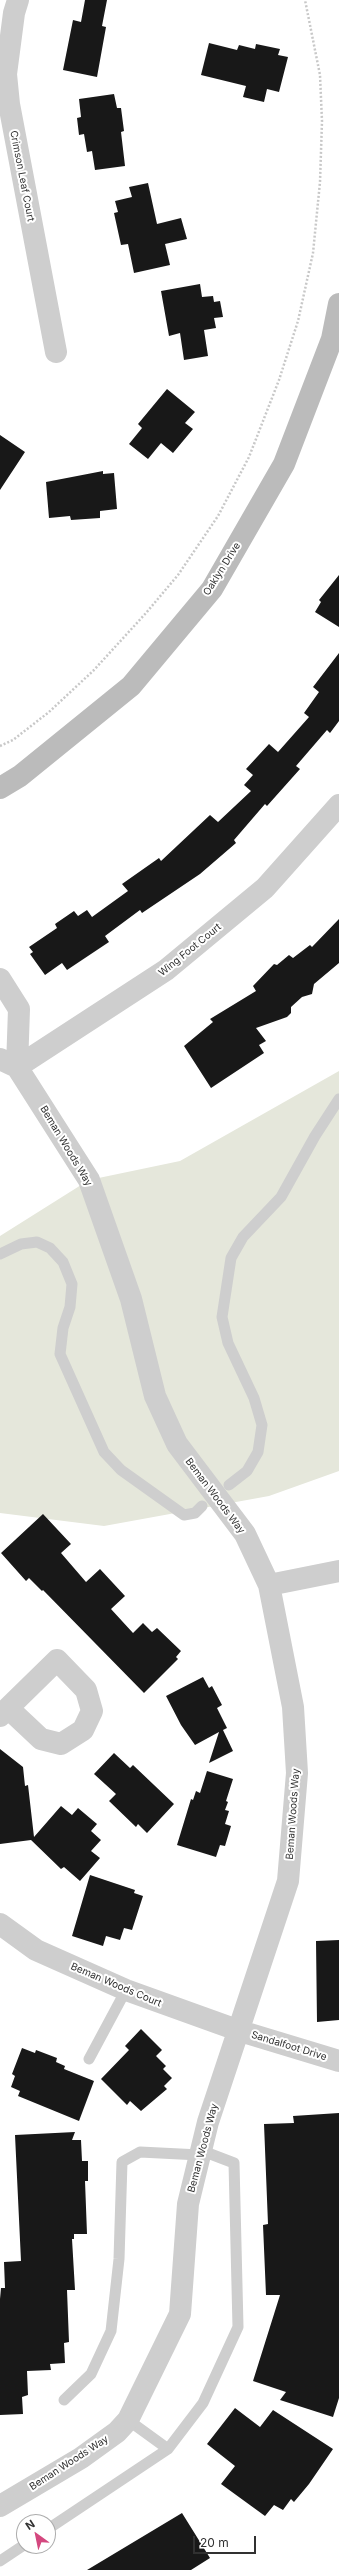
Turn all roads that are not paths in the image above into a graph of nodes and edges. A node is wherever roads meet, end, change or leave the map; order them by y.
1 (18, 0) edge
2 (339, 304) edge
3 (56, 352) dead end
4 (0, 788) edge
5 (339, 805) edge
6 (0, 979) edge
7 (6, 1067) edge
8 (339, 1099) edge
9 (0, 1254) edge
10 (229, 1485) dead end
11 (202, 1506) dead end
12 (339, 1571) edge
13 (269, 1585) junction
14 (0, 1924) edge
15 (126, 1990) junction
16 (240, 2032) junction
17 (90, 2059) dead end
18 (339, 2061) edge
19 (200, 2153) junction
20 (64, 2400) dead end
21 (128, 2420) junction
22 (168, 2449) junction
23 (0, 2506) edge
24 (56, 2524) edge
25 (16, 2550) edge
26 (0, 2560) edge

1 - 3 street, Crimson Leaf Court
2 - 4 street, Oaklyn Drive
5 - 7 street, Wing Foot Court
6 - 7 street
7 - 13 street, Beman Woods Way
8 - 10 lane
9 - 11 lane
12 - 13 street
13 - 16 street, Beman Woods Way
14 - 15 street, Beman Woods Court
15 - 16 street, Beman Woods Court
15 - 17 lane
16 - 18 street, Sandalfoot Drive
16 - 19 street, Beman Woods Way
19 - 20 lane
19 - 21 street, Beman Woods Way
19 - 22 lane
21 - 22 lane
21 - 23 street, Beman Woods Way
22 - 24 lane
25 - 26 lane

